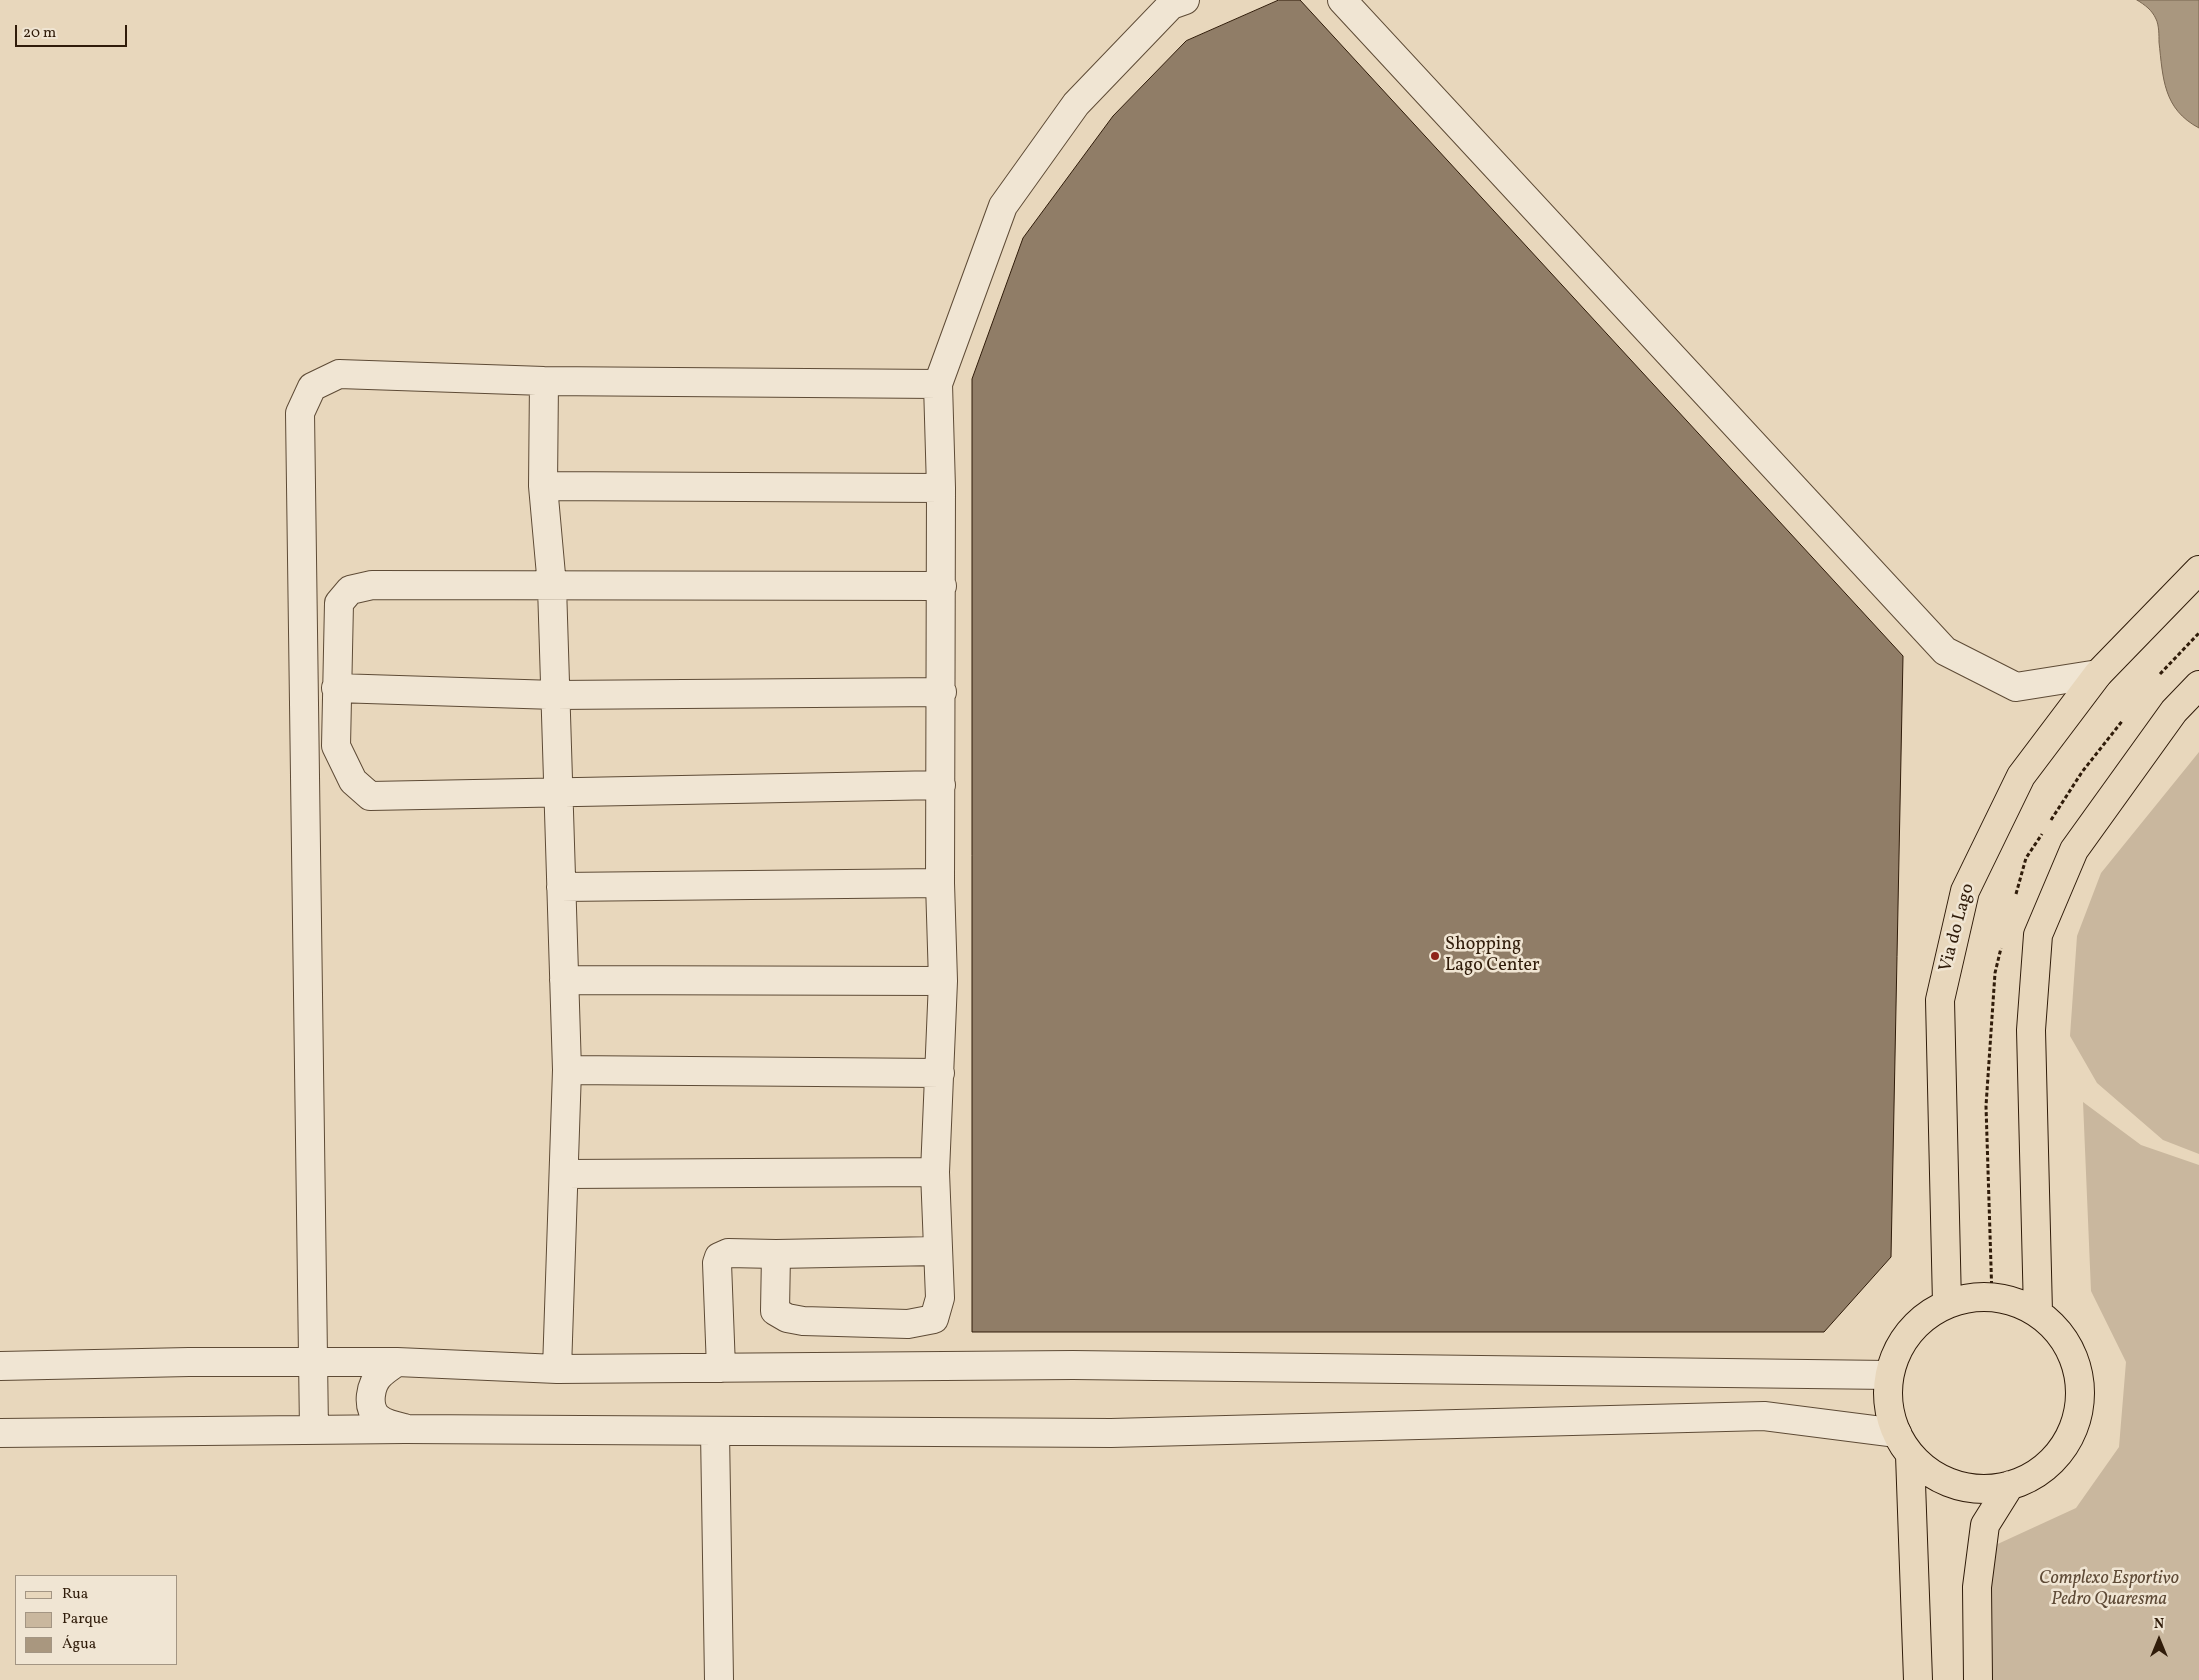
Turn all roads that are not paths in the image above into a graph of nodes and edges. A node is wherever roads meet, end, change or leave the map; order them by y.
1 (1185, 0) edge
2 (1342, 0) edge
3 (544, 381) junction
4 (938, 384) junction
5 (543, 486) junction
6 (941, 488) junction
7 (2199, 570) edge
8 (552, 586) junction
9 (942, 586) junction
10 (2098, 674) junction
11 (2199, 685) edge
12 (336, 688) junction
13 (942, 692) junction
14 (555, 695) junction
15 (941, 785) junction
16 (558, 791) junction
17 (940, 883) junction
18 (561, 887) junction
19 (564, 980) junction
20 (943, 981) junction
21 (567, 1070) junction
22 (940, 1073) junction
23 (936, 1172) junction
24 (565, 1174) junction
25 (937, 1251) junction
26 (776, 1254) junction
27 (1946, 1304) junction
28 (2038, 1312) junction
29 (312, 1362) junction
30 (396, 1362) junction
31 (0, 1366) edge
32 (721, 1368) junction
33 (558, 1369) junction
34 (1889, 1375) junction
35 (405, 1429) junction
36 (314, 1430) junction
37 (715, 1432) junction
38 (0, 1433) edge
39 (1904, 1444) junction
40 (2010, 1485) junction
41 (719, 1680) edge
42 (1918, 1680) edge
43 (1978, 1680) edge

1 - 4 street
2 - 10 street
3 - 4 street
3 - 5 street
3 - 29 street
4 - 6 street
5 - 6 street
5 - 8 street
6 - 9 street
7 - 10 main road, Via do Lago
8 - 9 street
8 - 12 street
8 - 14 street
9 - 13 street
10 - 27 main road, Via do Lago
11 - 28 main road
12 - 14 street
12 - 16 street
13 - 14 street
13 - 15 street
14 - 16 street
15 - 16 street
15 - 17 street
16 - 18 street
17 - 18 street
17 - 20 street
18 - 19 street
19 - 20 street
19 - 21 street
20 - 22 street
21 - 22 street
21 - 24 street
22 - 23 street
23 - 24 street
23 - 25 street
24 - 33 street
25 - 26 street
25 - 26 street
26 - 32 street
27 - 28 main road
27 - 34 main road
28 - 40 main road
29 - 30 street
29 - 31 street
29 - 36 street
30 - 33 street
30 - 35 street
32 - 33 street
32 - 34 street
34 - 39 main road
35 - 36 street
35 - 37 street
36 - 38 street
37 - 39 street
37 - 41 street
39 - 40 main road
39 - 42 main road
40 - 43 main road

